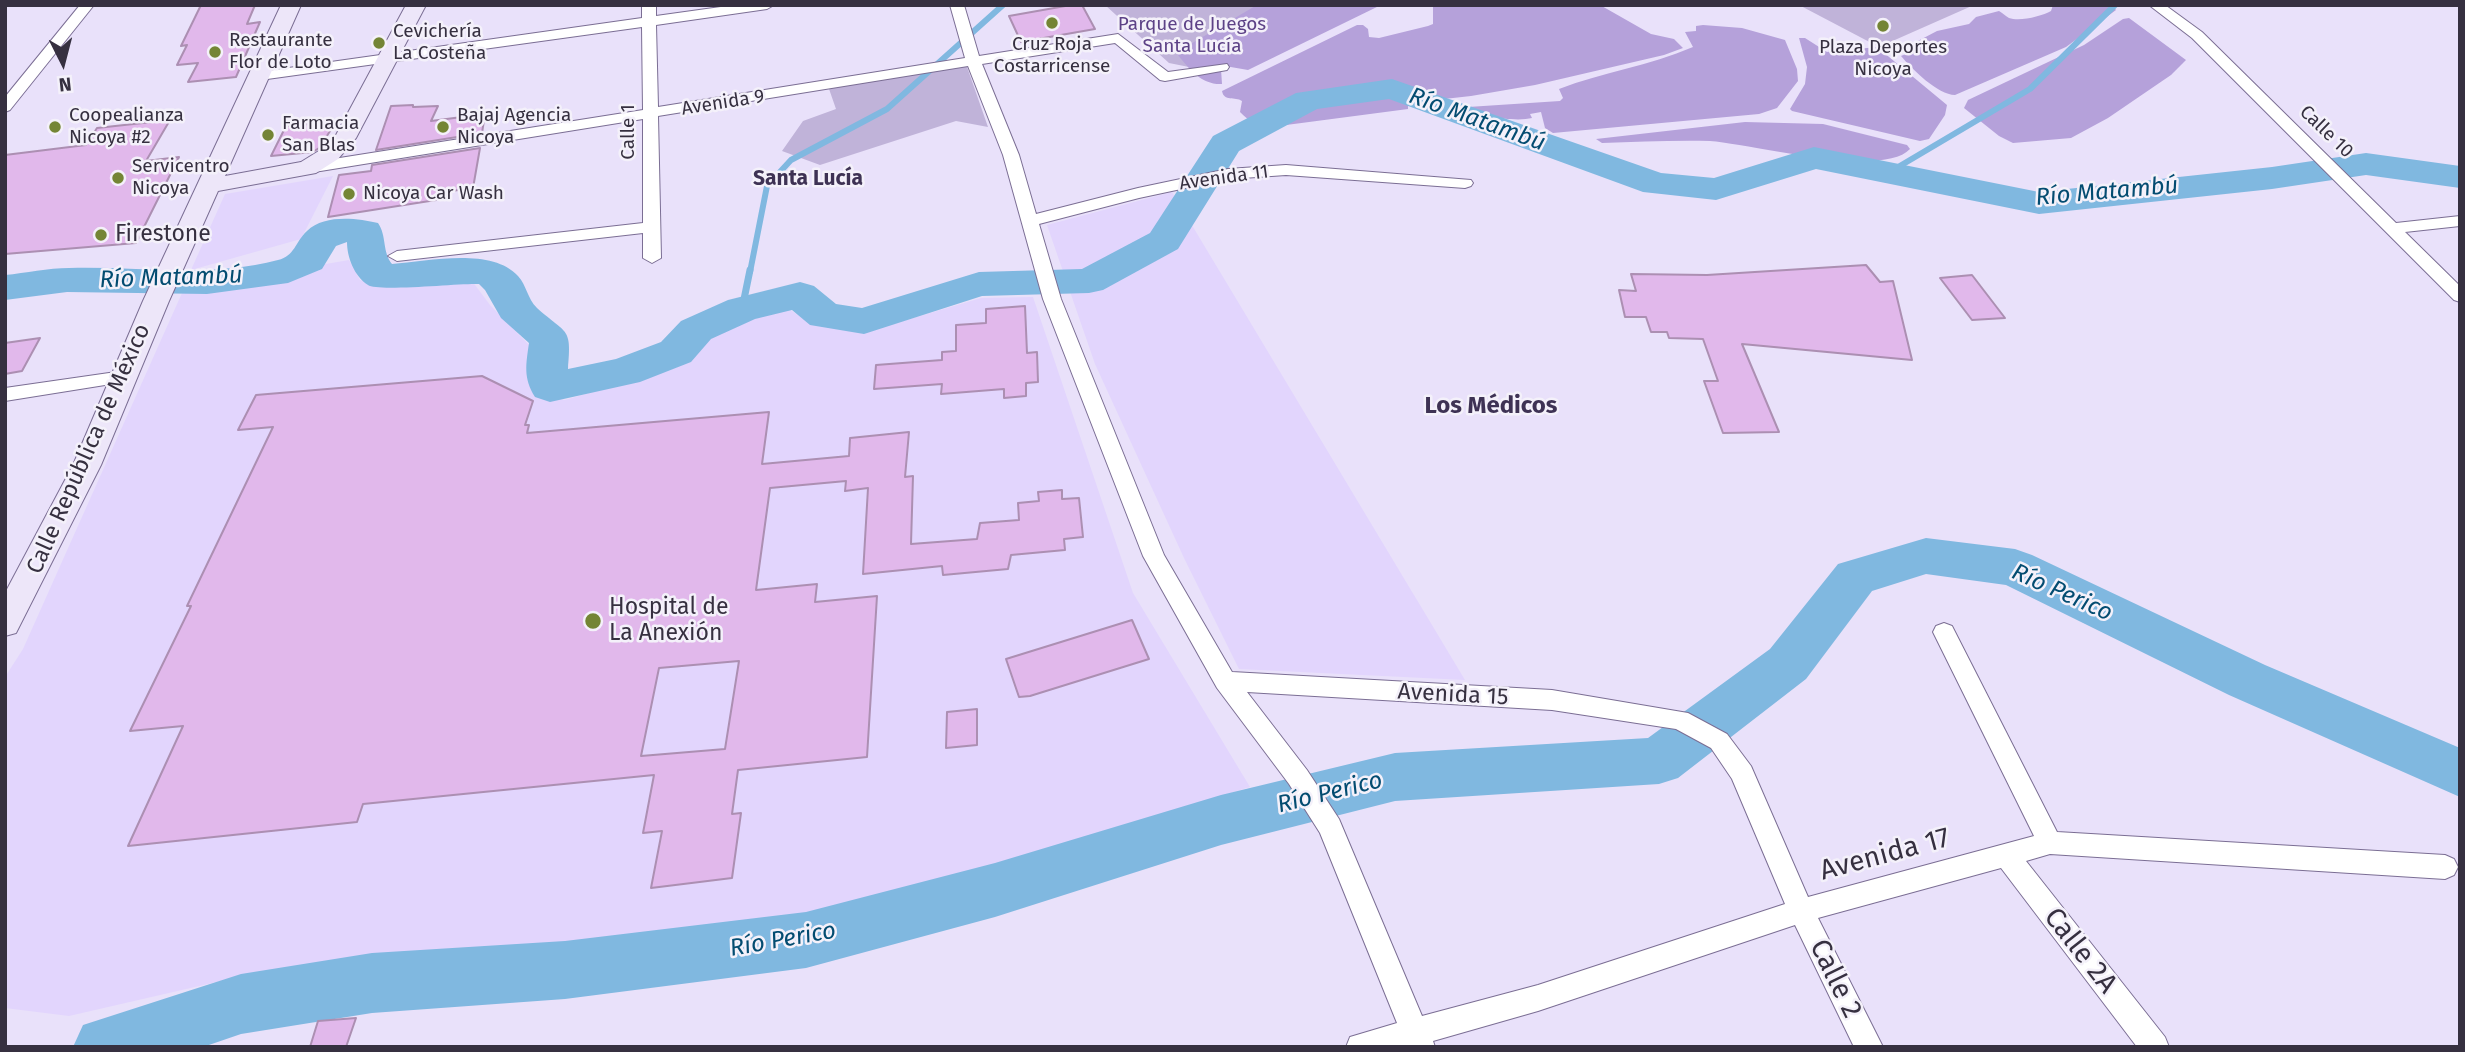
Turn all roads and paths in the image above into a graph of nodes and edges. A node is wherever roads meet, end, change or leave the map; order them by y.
1 (87, 5) edge
2 (291, 5) edge
3 (416, 5) edge
4 (766, 5) edge
5 (957, 5) edge
6 (2157, 5) edge
7 (649, 13) edge
8 (389, 59) junction
9 (974, 63) junction
10 (1222, 67) dead end
11 (260, 76) junction
12 (5, 107) edge
13 (650, 114) junction
14 (308, 168) junction
15 (1465, 183) dead end
16 (211, 184) junction
17 (1030, 221) junction
18 (2460, 221) edge
19 (650, 227) junction
20 (2392, 228) junction
21 (397, 256) dead end
22 (652, 258) dead end
23 (2460, 296) edge
24 (123, 377) junction
25 (5, 395) edge
26 (9, 614) edge
27 (1944, 632) dead end
28 (1225, 681) junction
29 (2050, 843) junction
30 (2005, 854) junction
31 (2445, 867) dead end
32 (1801, 911) junction
33 (1419, 1040) edge
34 (1360, 1047) edge
35 (1869, 1047) edge
36 (2155, 1047) edge

1 - 12 street
2 - 11 main road, Calle República de México
3 - 8 main road
4 - 7 street
5 - 9 street
6 - 20 street, Calle 10
7 - 8 street
7 - 13 street, Calle 1
8 - 11 street
8 - 14 main road
9 - 10 street, Avenida 9
9 - 13 street, Avenida 9
9 - 17 street
11 - 16 main road, Calle República de México
13 - 14 street, Avenida 9
13 - 19 street, Calle 1
14 - 16 main road, Avenida 9
15 - 17 street, Avenida 11
16 - 24 main road, Calle República de México
17 - 28 street
18 - 20 street
19 - 21 street
19 - 22 street, Calle 1
20 - 23 street, Calle 10
24 - 25 street
24 - 26 main road, Calle República de México
27 - 29 street
28 - 32 street, Avenida 15
28 - 33 street
29 - 30 street, Avenida 17
29 - 31 street, Avenida 17
30 - 32 street, Avenida 17
30 - 36 street, Calle 2A
32 - 33 street, Avenida 17
32 - 35 street, Calle 2
33 - 34 street, Avenida 17

